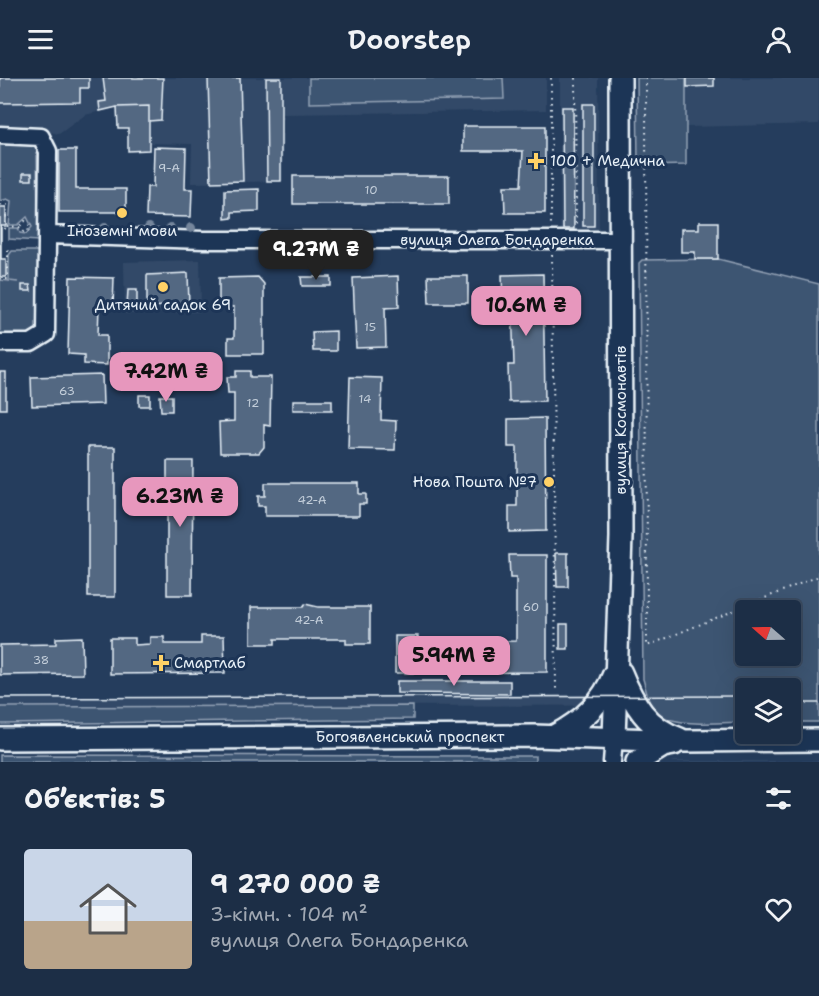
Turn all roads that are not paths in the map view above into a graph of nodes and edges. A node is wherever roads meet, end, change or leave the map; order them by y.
1 (620, 78) edge
2 (0, 135) edge
3 (48, 235) junction
4 (622, 240) junction
5 (0, 343) edge
6 (618, 664) junction
7 (554, 737) junction
8 (614, 738) junction
9 (0, 739) edge
10 (819, 740) edge
11 (686, 741) junction
12 (612, 762) edge
13 (637, 762) edge

1 - 4 main road, вулиця Космонавтів
2 - 3 street
3 - 4 street, вулиця Олега Бондаренка
3 - 5 street
4 - 6 main road, вулиця Космонавтів
6 - 7 main road
6 - 8 main road, вулиця Космонавтів
6 - 11 main road
7 - 8 main road, Богоявленський проспект
7 - 9 main road, Богоявленський проспект
8 - 11 main road, Богоявленський проспект
8 - 12 street, вулиця Космонавтів
10 - 11 main road, Богоявленський проспект
11 - 13 main road

